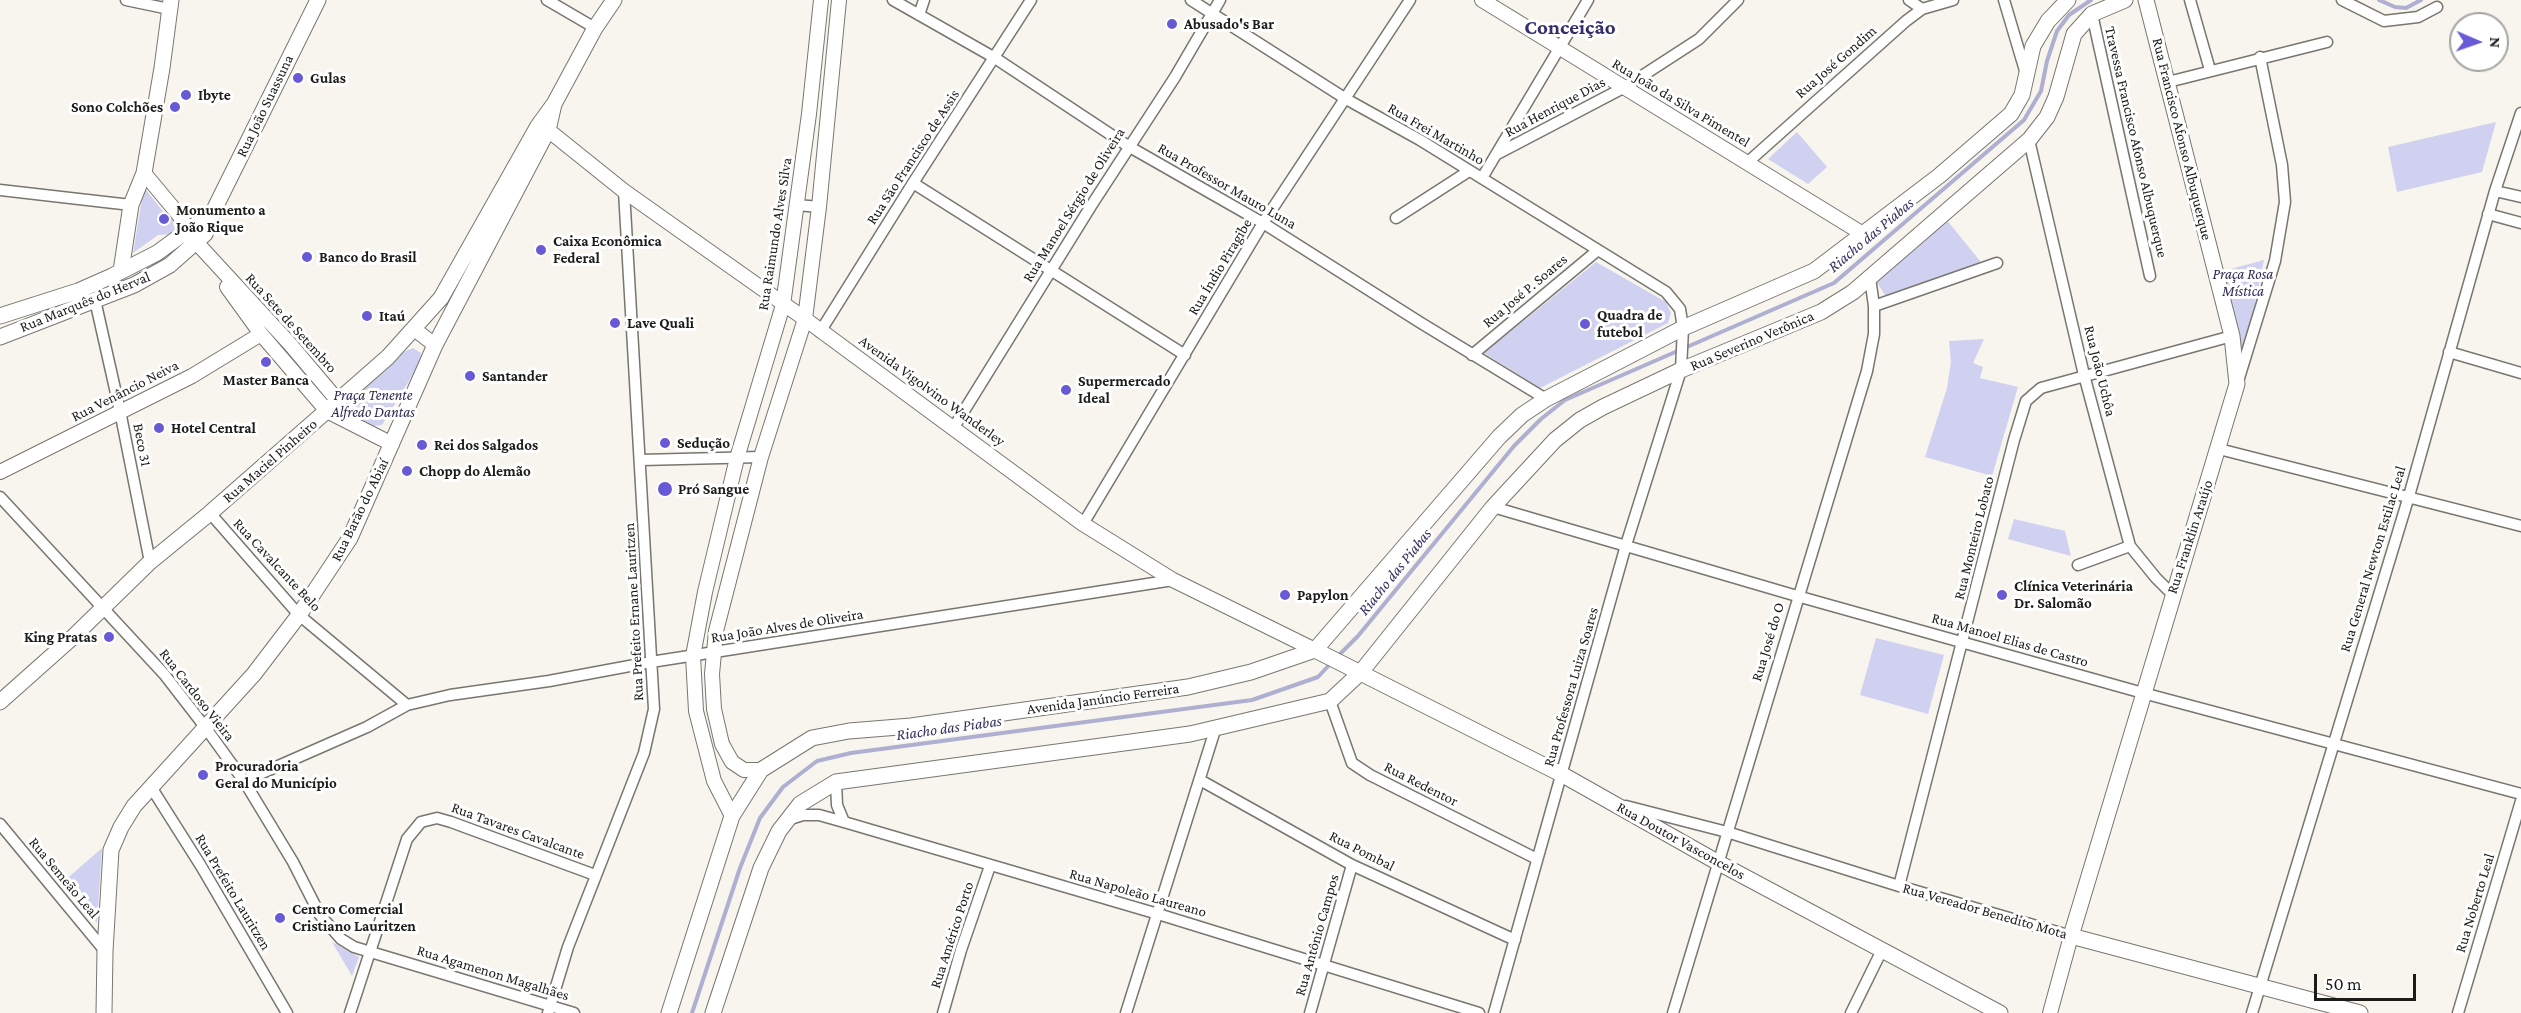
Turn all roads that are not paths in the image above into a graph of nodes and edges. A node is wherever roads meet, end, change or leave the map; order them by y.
1 (126, 0) edge
2 (318, 0) edge
3 (547, 0) edge
4 (614, 0) edge
5 (821, 0) edge
6 (838, 0) edge
7 (893, 0) edge
8 (924, 0) edge
9 (1031, 0) edge
10 (1191, 0) edge
11 (1220, 0) edge
12 (1410, 0) edge
13 (1482, 0) edge
14 (1588, 0) edge
15 (1738, 0) edge
16 (1909, 0) edge
17 (1953, 0) edge
18 (2004, 0) edge
19 (2067, 0) edge
20 (2125, 0) edge
21 (2146, 0) edge
22 (2190, 0) edge
23 (2342, 0) edge
24 (170, 4) edge
25 (2437, 7) dead end
26 (1922, 9) junction
27 (1212, 13) junction
28 (2092, 14) junction
29 (919, 15) junction
30 (595, 28) junction
31 (2327, 42) dead end
32 (1560, 48) junction
33 (2259, 57) junction
34 (995, 58) junction
35 (2210, 70) junction
36 (2027, 77) junction
37 (2168, 82) junction
38 (1625, 87) junction
39 (1346, 99) junction
40 (809, 114) junction
41 (2521, 114) edge
42 (828, 117) junction
43 (543, 128) junction
44 (2029, 140) junction
45 (1128, 146) junction
46 (1499, 153) junction
47 (1748, 162) junction
48 (1469, 171) junction
49 (144, 172) junction
50 (1482, 178) junction
51 (913, 183) junction
52 (0, 190) edge
53 (624, 191) junction
54 (2495, 191) junction
55 (2521, 198) edge
56 (797, 204) junction
57 (131, 205) junction
58 (819, 207) junction
59 (2488, 214) junction
60 (1396, 218) dead end
61 (2521, 223) edge
62 (1263, 224) junction
63 (1863, 234) junction
64 (192, 237) junction
65 (1598, 250) junction
66 (1997, 263) dead end
67 (219, 267) junction
68 (121, 271) junction
69 (1050, 271) junction
70 (2150, 276) dead end
71 (1870, 278) junction
72 (95, 300) junction
73 (783, 305) junction
74 (1874, 306) junction
75 (0, 316) edge
76 (805, 319) junction
77 (1683, 328) junction
78 (414, 329) junction
79 (820, 332) junction
80 (261, 333) junction
81 (2232, 336) junction
82 (0, 337) edge
83 (435, 345) junction
84 (2449, 352) junction
85 (1472, 354) junction
86 (1185, 355) junction
87 (1682, 370) junction
88 (2521, 374) edge
89 (2084, 375) junction
90 (2237, 384) junction
91 (1546, 399) junction
92 (333, 406) junction
93 (120, 411) junction
94 (954, 427) junction
95 (392, 444) junction
96 (2219, 449) junction
97 (761, 457) junction
98 (737, 458) junction
99 (641, 459) junction
100 (0, 472) edge
101 (2409, 496) junction
102 (0, 497) edge
103 (1493, 507) junction
104 (210, 513) junction
105 (1083, 524) junction
106 (2521, 526) edge
107 (1626, 545) junction
108 (2130, 546) junction
109 (150, 562) junction
110 (2078, 565) dead end
111 (1173, 580) junction
112 (2172, 594) junction
113 (1797, 596) junction
114 (104, 607) junction
115 (299, 615) junction
116 (1963, 642) junction
117 (1319, 651) junction
118 (714, 653) junction
119 (693, 656) junction
120 (651, 663) junction
121 (1355, 669) junction
122 (2143, 693) junction
123 (1330, 701) junction
124 (0, 702) edge
125 (407, 705) junction
126 (205, 727) junction
127 (1215, 730) junction
128 (2333, 742) junction
129 (761, 770) junction
130 (1563, 775) junction
131 (1200, 780) junction
132 (244, 781) junction
133 (836, 782) junction
134 (151, 787) junction
135 (2521, 794) edge
136 (2521, 801) edge
137 (1611, 802) junction
138 (732, 816) junction
139 (787, 820) junction
140 (844, 822) junction
141 (0, 824) edge
142 (1727, 832) junction
143 (1537, 859) junction
144 (1718, 862) junction
145 (1352, 865) junction
146 (990, 866) junction
147 (595, 875) junction
148 (1899, 886) junction
149 (1158, 914) junction
150 (2071, 936) junction
151 (1515, 940) junction
152 (1882, 950) junction
153 (105, 951) junction
154 (369, 951) junction
155 (1324, 965) junction
156 (2260, 987) junction
157 (549, 1009) edge
158 (104, 1013) edge
159 (287, 1013) edge
160 (350, 1013) edge
161 (574, 1013) edge
162 (669, 1013) edge
163 (713, 1013) edge
164 (943, 1013) edge
165 (1126, 1013) edge
166 (1310, 1013) edge
167 (1479, 1013) edge
168 (1494, 1013) edge
169 (1673, 1013) edge
170 (1851, 1013) edge
171 (2000, 1013) edge
172 (2050, 1013) edge
173 (2252, 1013) edge
174 (2360, 1013) edge
175 (2458, 1013) edge

1 - 24 street
2 - 64 main road, Rua João Suassuna
3 - 30 street
4 - 30 main road
5 - 40 street, Rua Raimundo Alves Silva
6 - 42 street
7 - 29 street, Rua Professor Mauro Luna
8 - 29 street
9 - 34 street, Rua São Francisco de Assis
10 - 27 street, Rua Frei Martinho
11 - 27 street, Rua Manoel Sérgio de Oliveira
12 - 39 street, Rua Índio Piragibe
13 - 32 street, Rua João da Silva Pimentel
14 - 32 street
15 - 38 street, Rua Henrique Dias
16 - 26 street
17 - 26 street, Rua José Gondim
18 - 36 street
19 - 36 main road
20 - 28 main road, Rua Severino Verônica
21 - 37 main road, Rua Francisco Afonso Albuquerque
22 - 35 street
23 - 25 street
24 - 49 main road
26 - 47 street, Rua José Gondim
27 - 39 street, Rua Frei Martinho
27 - 45 street, Rua Manoel Sérgio de Oliveira
28 - 44 main road, Rua Severino Verônica
28 - 70 street, Travessa Francisco Afonso Albuquerque
29 - 34 street, Rua Professor Mauro Luna
30 - 43 main road
31 - 33 street
32 - 38 street, Rua João da Silva Pimentel
32 - 46 street
33 - 35 street
33 - 90 street, Rua Franklin Araújo
34 - 45 street, Rua Professor Mauro Luna
34 - 51 street, Rua São Francisco de Assis
35 - 37 street
36 - 63 main road
37 - 81 main road, Rua Francisco Afonso Albuquerque
38 - 46 street, Rua Henrique Dias
38 - 47 street, Rua João da Silva Pimentel
39 - 48 street, Rua Frei Martinho
39 - 62 street, Rua Índio Piragibe
40 - 42 street
40 - 56 street, Rua Raimundo Alves Silva
41 - 54 street, Rua General Newton Estilac Leal
42 - 58 street
43 - 53 street, Avenida Vigolvino Wanderley
43 - 78 main road, Rua Maciel Pinheiro
43 - 83 main road, Rua Barão do Abiaí
44 - 71 main road, Rua Severino Verônica
44 - 89 street, Rua João Uchôa
45 - 62 street, Rua Professor Mauro Luna
45 - 69 street, Rua Manoel Sérgio de Oliveira
46 - 50 street
47 - 63 street, Rua João da Silva Pimentel
48 - 50 street, Rua Frei Martinho
48 - 60 street
49 - 57 main road
49 - 64 street, Rua Sete de Setembro
50 - 65 street, Rua Frei Martinho
51 - 69 street
51 - 79 street, Rua São Francisco de Assis
52 - 57 street
53 - 73 street, Avenida Vigolvino Wanderley
53 - 99 street, Rua Prefeito Ernane Lauritzen
54 - 55 street
54 - 59 street, Rua General Newton Estilac Leal
56 - 58 street
56 - 73 street, Rua Raimundo Alves Silva
57 - 68 main road
58 - 76 street
59 - 61 street
59 - 84 street, Rua General Newton Estilac Leal
62 - 85 street, Rua Professor Mauro Luna
62 - 86 street, Rua Índio Piragibe
63 - 77 main road
64 - 67 street, Rua Sete de Setembro
64 - 68 main road, Rua Marquês do Herval
64 - 72 main road, Rua Marquês do Herval
65 - 77 street, Rua Frei Martinho
65 - 85 street, Rua José P. Soares
66 - 74 street
67 - 80 street, Rua Sete de Setembro
67 - 92 street, Rua Sete de Setembro
68 - 75 main road, Rua Marquês do Herval
69 - 86 street
69 - 94 street, Rua Manoel Sérgio de Oliveira
71 - 74 street, Rua José do O
71 - 87 main road, Rua Severino Verônica
72 - 82 main road, Rua Marquês do Herval
72 - 93 street, Beco 31
73 - 76 street, Avenida Vigolvino Wanderley
73 - 98 street, Rua Raimundo Alves Silva
74 - 113 street, Rua José do O
76 - 79 street, Avenida Vigolvino Wanderley
76 - 97 street
77 - 87 street, Rua Professora Luiza Soares
77 - 91 main road
78 - 83 street
78 - 92 main road, Rua Maciel Pinheiro
79 - 94 street, Avenida Vigolvino Wanderley
80 - 92 street, Rua Sete de Setembro
80 - 93 street, Rua Venâncio Neiva
81 - 89 street, Rua Monteiro Lobato
81 - 90 main road, Rua Francisco Afonso Albuquerque
83 - 95 main road, Rua Barão do Abiaí
84 - 88 street
84 - 101 street, Rua General Newton Estilac Leal
85 - 91 street, Rua Professor Mauro Luna
86 - 105 street, Rua Índio Piragibe
87 - 103 main road, Rua Severino Verônica
87 - 107 street, Rua Professora Luiza Soares
89 - 108 street, Rua João Uchôa
89 - 116 street, Rua Monteiro Lobato
90 - 96 main road, Rua Franklin Araújo
91 - 117 main road
92 - 95 street, Rua Sete de Setembro
92 - 104 main road, Rua Maciel Pinheiro
93 - 100 street, Rua Venâncio Neiva
93 - 109 street, Beco 31
94 - 105 street, Avenida Vigolvino Wanderley
95 - 115 main road, Rua Barão do Abiaí
96 - 101 street
96 - 112 main road, Rua Franklin Araújo
97 - 98 street
97 - 118 street
98 - 99 street
98 - 119 street, Rua Raimundo Alves Silva
99 - 120 street, Rua Prefeito Ernane Lauritzen
101 - 106 street
101 - 128 street, Rua General Newton Estilac Leal
102 - 114 street, Rua Cardoso Vieira
103 - 107 street, Rua Manoel Elias de Castro
103 - 121 main road, Rua Severino Verônica
104 - 109 main road, Rua Maciel Pinheiro
104 - 115 street, Rua Cavalcante Belo
105 - 111 street, Avenida Vigolvino Wanderley
107 - 113 street, Rua Manoel Elias de Castro
107 - 130 street, Rua Professora Luiza Soares
108 - 110 street
108 - 112 street, Rua João Uchôa
109 - 114 main road, Rua Maciel Pinheiro
111 - 117 street, Avenida Vigolvino Wanderley
111 - 118 street, Rua João Alves de Oliveira
112 - 122 main road, Rua Franklin Araújo
113 - 116 street, Rua Manoel Elias de Castro
113 - 142 street, Rua José do O
114 - 124 main road, Rua Maciel Pinheiro
114 - 126 street, Rua Cardoso Vieira
115 - 125 street, Rua Cavalcante Belo
115 - 126 main road, Rua Barão do Abiaí
116 - 122 street, Rua Manoel Elias de Castro
116 - 148 street, Rua Monteiro Lobato
117 - 121 main road, Rua Doutor Vasconcelos
117 - 129 main road, Avenida Janúncio Ferreira
118 - 119 street, Rua João Alves de Oliveira
118 - 129 street
119 - 120 street, Rua João Alves de Oliveira
119 - 138 street, Rua Raimundo Alves Silva
120 - 125 street, Rua João Alves de Oliveira
120 - 147 street, Rua Prefeito Ernane Lauritzen
121 - 123 main road
121 - 130 main road, Rua Doutor Vasconcelos
122 - 128 street, Rua Manoel Elias de Castro
122 - 150 main road, Rua Franklin Araújo
123 - 127 main road
123 - 143 street, Rua Redentor
125 - 132 street, Rua João Alves de Oliveira
126 - 132 street, Rua Cardoso Vieira
126 - 134 main road, Rua Barão do Abiaí
127 - 131 street
127 - 133 main road
128 - 135 street, Rua Manoel Elias de Castro
128 - 156 street, Rua General Newton Estilac Leal
129 - 138 main road, Avenida Janúncio Ferreira
130 - 137 main road, Rua Doutor Vasconcelos
130 - 143 street, Rua Professora Luiza Soares
131 - 145 street, Rua Pombal
131 - 149 street
132 - 154 street, Rua Cardoso Vieira
133 - 139 main road
133 - 140 street
134 - 153 main road, Rua Barão do Abiaí
134 - 159 street, Rua Prefeito Lauritzen
136 - 175 street, Rua Noberto Leal
137 - 142 street, Rua Vereador Benedito Mota
137 - 144 main road, Rua Doutor Vasconcelos
138 - 162 main road, Avenida Janúncio Ferreira
139 - 140 street, Rua Napoleão Laureano
139 - 163 main road
140 - 146 street, Rua Napoleão Laureano
141 - 153 street, Rua Semeão Leal
142 - 144 street, Rua José do O
142 - 148 street, Rua Vereador Benedito Mota
143 - 151 street, Rua Professora Luiza Soares
144 - 152 main road, Rua Doutor Vasconcelos
144 - 169 street, Rua José do O
145 - 151 street, Rua Pombal
145 - 155 street, Rua Antônio Campos
146 - 149 street, Rua Napoleão Laureano
146 - 164 street, Rua Américo Porto
147 - 154 street, Rua Tavares Cavalcante
147 - 157 street, Rua Prefeito Ernane Lauritzen
148 - 150 street, Rua Vereador Benedito Mota
149 - 155 street, Rua Napoleão Laureano
149 - 165 street
150 - 156 main road, Rua Vereador Benedito Mota
150 - 172 street, Rua Franklin Araújo
151 - 168 street, Rua Professora Luiza Soares
152 - 170 street
152 - 171 main road, Rua Doutor Vasconcelos
153 - 158 main road
154 - 157 street, Rua Agamenon Magalhães
154 - 160 street, Rua Tavares Cavalcante
155 - 166 street, Rua Antônio Campos
155 - 167 street, Rua Napoleão Laureano
156 - 173 street, Rua General Newton Estilac Leal
156 - 174 main road, Rua Vereador Benedito Mota
157 - 161 street, Rua Agamenon Magalhães

